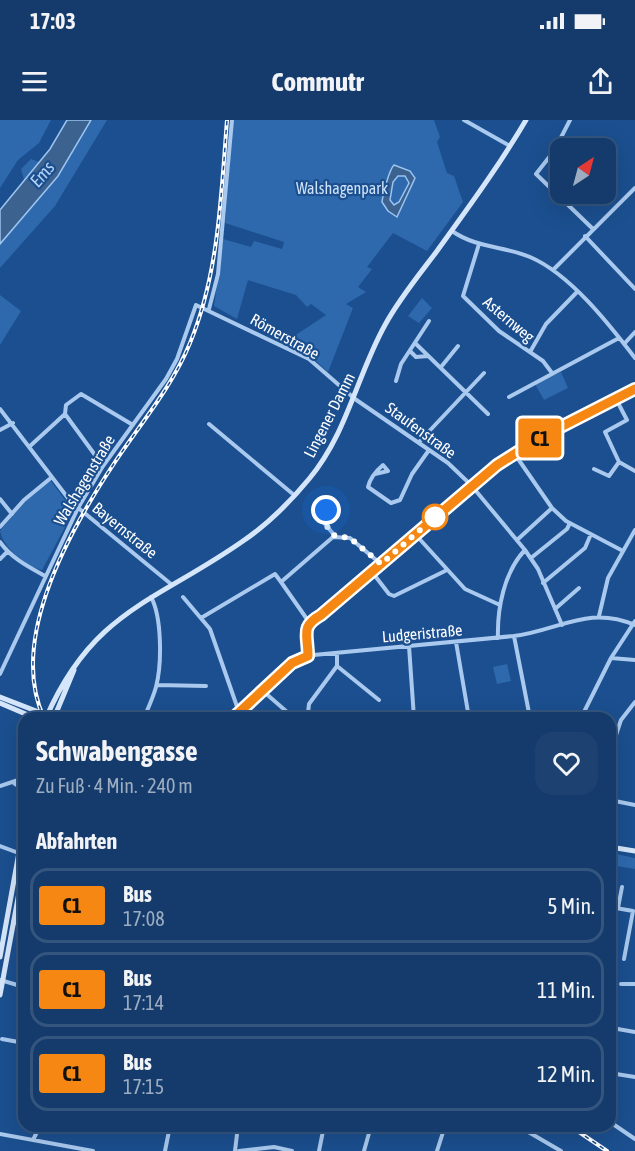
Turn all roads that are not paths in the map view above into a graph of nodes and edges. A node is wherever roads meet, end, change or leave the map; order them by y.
1 (232, 120) edge
2 (464, 120) edge
3 (526, 120) edge
4 (570, 120) edge
5 (561, 138) edge
6 (511, 146) junction
7 (550, 156) edge
8 (550, 187) edge
9 (635, 188) edge
10 (567, 204) edge
11 (593, 229) junction
12 (452, 230) junction
13 (585, 236) junction
14 (479, 244) junction
15 (554, 269) junction
16 (635, 289) edge
17 (577, 292) junction
18 (196, 305) joint
19 (209, 310) junction
20 (429, 321) dead end
21 (635, 332) edge
22 (619, 338) junction
23 (415, 343) junction
24 (624, 344) junction
25 (458, 346) dead end
26 (411, 352) junction
27 (530, 352) junction
28 (429, 356) junction
29 (635, 358) edge
30 (441, 367) junction
31 (484, 373) dead end
32 (552, 373) junction
33 (396, 381) dead end
34 (635, 388) edge
35 (467, 393) junction
36 (509, 397) dead end
37 (355, 399) junction
38 (616, 399) junction
39 (0, 409) edge
40 (65, 414) junction
41 (488, 414) dead end
42 (13, 423) junction
43 (209, 424) dead end
44 (133, 425) junction
45 (0, 430) edge
46 (419, 442) junction
47 (29, 447) junction
48 (429, 450) junction
49 (514, 453) junction
50 (619, 462) junction
51 (103, 466) junction
52 (594, 469) dead end
53 (635, 471) edge
54 (375, 474) dead end
55 (52, 477) junction
56 (471, 485) junction
57 (294, 495) junction
58 (0, 499) edge
59 (78, 508) junction
60 (552, 508) junction
61 (326, 510) dead end
62 (12, 514) junction
63 (570, 523) junction
64 (0, 527) edge
65 (635, 530) edge
66 (415, 534) junction
67 (591, 534) junction
68 (335, 536) junction
69 (517, 540) junction
70 (0, 542) edge
71 (525, 550) junction
72 (623, 551) junction
73 (7, 552) junction
74 (530, 558) junction
75 (0, 560) edge
76 (381, 564) junction
77 (446, 571) junction
78 (372, 572) junction
79 (45, 576) junction
80 (281, 582) junction
81 (543, 583) junction
82 (171, 584) junction
83 (579, 588) dead end
84 (151, 596) junction
85 (183, 597) dead end
86 (500, 605) junction
87 (555, 609) junction
88 (599, 616) junction
89 (201, 618) junction
90 (309, 622) junction
91 (634, 623) edge
92 (562, 625) junction
93 (514, 636) junction
94 (498, 638) junction
95 (456, 642) junction
96 (409, 646) junction
97 (337, 653) junction
98 (308, 656) junction
99 (611, 658) junction
100 (635, 660) edge
101 (337, 666) junction
102 (0, 674) edge
103 (157, 685) junction
104 (206, 687) dead end
105 (263, 691) junction
106 (1, 698) edge
107 (379, 700) dead end
108 (635, 702) edge
109 (25, 712) edge
110 (35, 712) edge
111 (52, 712) edge
112 (146, 712) edge
113 (239, 712) edge
114 (244, 712) edge
115 (287, 712) edge
116 (308, 712) edge
117 (414, 712) edge
118 (468, 712) edge
119 (529, 712) edge
120 (584, 712) edge
121 (616, 735) edge
122 (18, 781) edge
123 (14, 783) junction
124 (0, 786) edge
125 (18, 786) edge
126 (616, 801) edge
127 (635, 805) edge
128 (0, 846) edge
129 (616, 848) edge
130 (635, 851) edge
131 (18, 853) edge
132 (18, 865) edge
133 (622, 887) dead end
134 (18, 897) edge
135 (618, 908) joint
136 (634, 911) edge
137 (3, 919) edge
138 (13, 922) junction
139 (18, 924) edge
140 (0, 957) edge
141 (624, 959) dead end
142 (1, 980) edge
143 (621, 984) dead end
144 (635, 984) edge
145 (18, 985) edge
146 (0, 994) edge
147 (616, 1029) edge
148 (635, 1032) edge
149 (2, 1039) dead end
150 (18, 1042) edge
151 (616, 1074) edge
152 (635, 1077) edge
153 (616, 1126) edge
154 (37, 1132) edge
155 (169, 1132) edge
156 (238, 1132) edge
157 (323, 1132) edge
158 (369, 1132) edge
159 (443, 1132) edge
160 (528, 1132) edge
161 (0, 1134) edge
162 (635, 1139) edge
163 (33, 1140) junction
164 (93, 1151) edge
165 (165, 1151) edge
166 (237, 1151) edge
167 (292, 1151) edge
168 (319, 1151) edge
169 (364, 1151) edge
170 (437, 1151) edge
171 (561, 1151) edge

1 - 19 street
2 - 6 street
3 - 6 main road, Lingener Damm
4 - 5 street
6 - 12 main road, Lingener Damm
7 - 8 street
9 - 11 street
10 - 11 street
11 - 13 street
12 - 14 street
12 - 37 main road, Lingener Damm
13 - 15 street
13 - 16 street
14 - 15 street
14 - 27 street, Asternweg
15 - 17 street
17 - 22 street
17 - 27 street
18 - 19 street, Römerstraße
18 - 44 street, Walshagenstraße
19 - 37 street, Römerstraße
20 - 23 street
21 - 24 street
22 - 24 street
22 - 32 street
23 - 26 street
23 - 28 street
24 - 29 street
25 - 30 street
26 - 28 street
26 - 33 street
27 - 32 street, Asternweg
28 - 30 street
30 - 35 street
31 - 35 street
32 - 36 street
34 - 38 street
35 - 41 street
35 - 46 street
37 - 46 street, Staufenstraße
37 - 57 main road, Lingener Damm
38 - 49 street
38 - 50 street
39 - 42 street, Bayernstraße
40 - 44 street
40 - 47 street
40 - 51 street
42 - 45 street
42 - 47 street, Bayernstraße
43 - 57 street
44 - 51 street, Walshagenstraße
46 - 48 street, Staufenstraße
47 - 55 street, Bayernstraße
48 - 54 street
48 - 56 street, Staufenstraße
49 - 56 street
49 - 60 street
50 - 52 street
50 - 53 street
51 - 59 street, Walshagenstraße
55 - 59 street, Bayernstraße
55 - 62 street
56 - 66 street
56 - 69 street, Staufenstraße
57 - 82 main road, Lingener Damm
58 - 62 street
59 - 79 street, Walshagenstraße
59 - 82 street, Bayernstraße
60 - 63 street
60 - 69 street
61 - 68 street
62 - 64 street
63 - 67 street
63 - 74 street
65 - 72 street
66 - 76 street
66 - 77 street
67 - 72 street
67 - 81 street
68 - 76 street
68 - 80 street
69 - 71 street, Staufenstraße
70 - 73 street
71 - 74 street, Staufenstraße
71 - 86 street
72 - 88 street
73 - 75 street
73 - 79 street
74 - 81 street, Staufenstraße
76 - 78 street
77 - 78 street
77 - 86 street
78 - 90 street
79 - 102 street, Walshagenstraße
80 - 89 street
80 - 90 street
81 - 87 street, Staufenstraße
82 - 84 main road, Lingener Damm
83 - 87 street
84 - 103 street
84 - 111 main road, Lingener Damm
85 - 89 street
86 - 94 street
87 - 92 street, Staufenstraße
88 - 91 street, Ludgeristraße
88 - 92 street, Ludgeristraße
89 - 113 street
90 - 98 street
91 - 99 street
92 - 93 street, Ludgeristraße
93 - 94 street, Ludgeristraße
93 - 119 street
94 - 95 street, Ludgeristraße
95 - 96 street, Ludgeristraße
95 - 118 street
96 - 97 street, Ludgeristraße
96 - 117 street
97 - 98 street, Ludgeristraße
97 - 101 street
98 - 105 street, Ludgeristraße
99 - 100 street
99 - 120 street
101 - 107 street
101 - 116 street
103 - 104 street
103 - 112 street
105 - 114 street, Ludgeristraße
105 - 115 street
106 - 109 main road
106 - 110 main road
108 - 121 street
122 - 123 street
123 - 124 street
123 - 125 street
126 - 127 street
128 - 131 street
129 - 130 main road
132 - 137 main road
133 - 135 street
134 - 138 main road
135 - 136 street
136 - 141 street
137 - 140 main road
138 - 139 street
138 - 142 main road
142 - 145 street
142 - 146 main road
143 - 144 street
147 - 148 street
149 - 150 street
151 - 152 street
153 - 162 street
154 - 163 street
155 - 165 street
156 - 166 street
157 - 168 street
158 - 169 street
159 - 170 street
160 - 171 street
161 - 163 street
163 - 164 street
166 - 167 street

